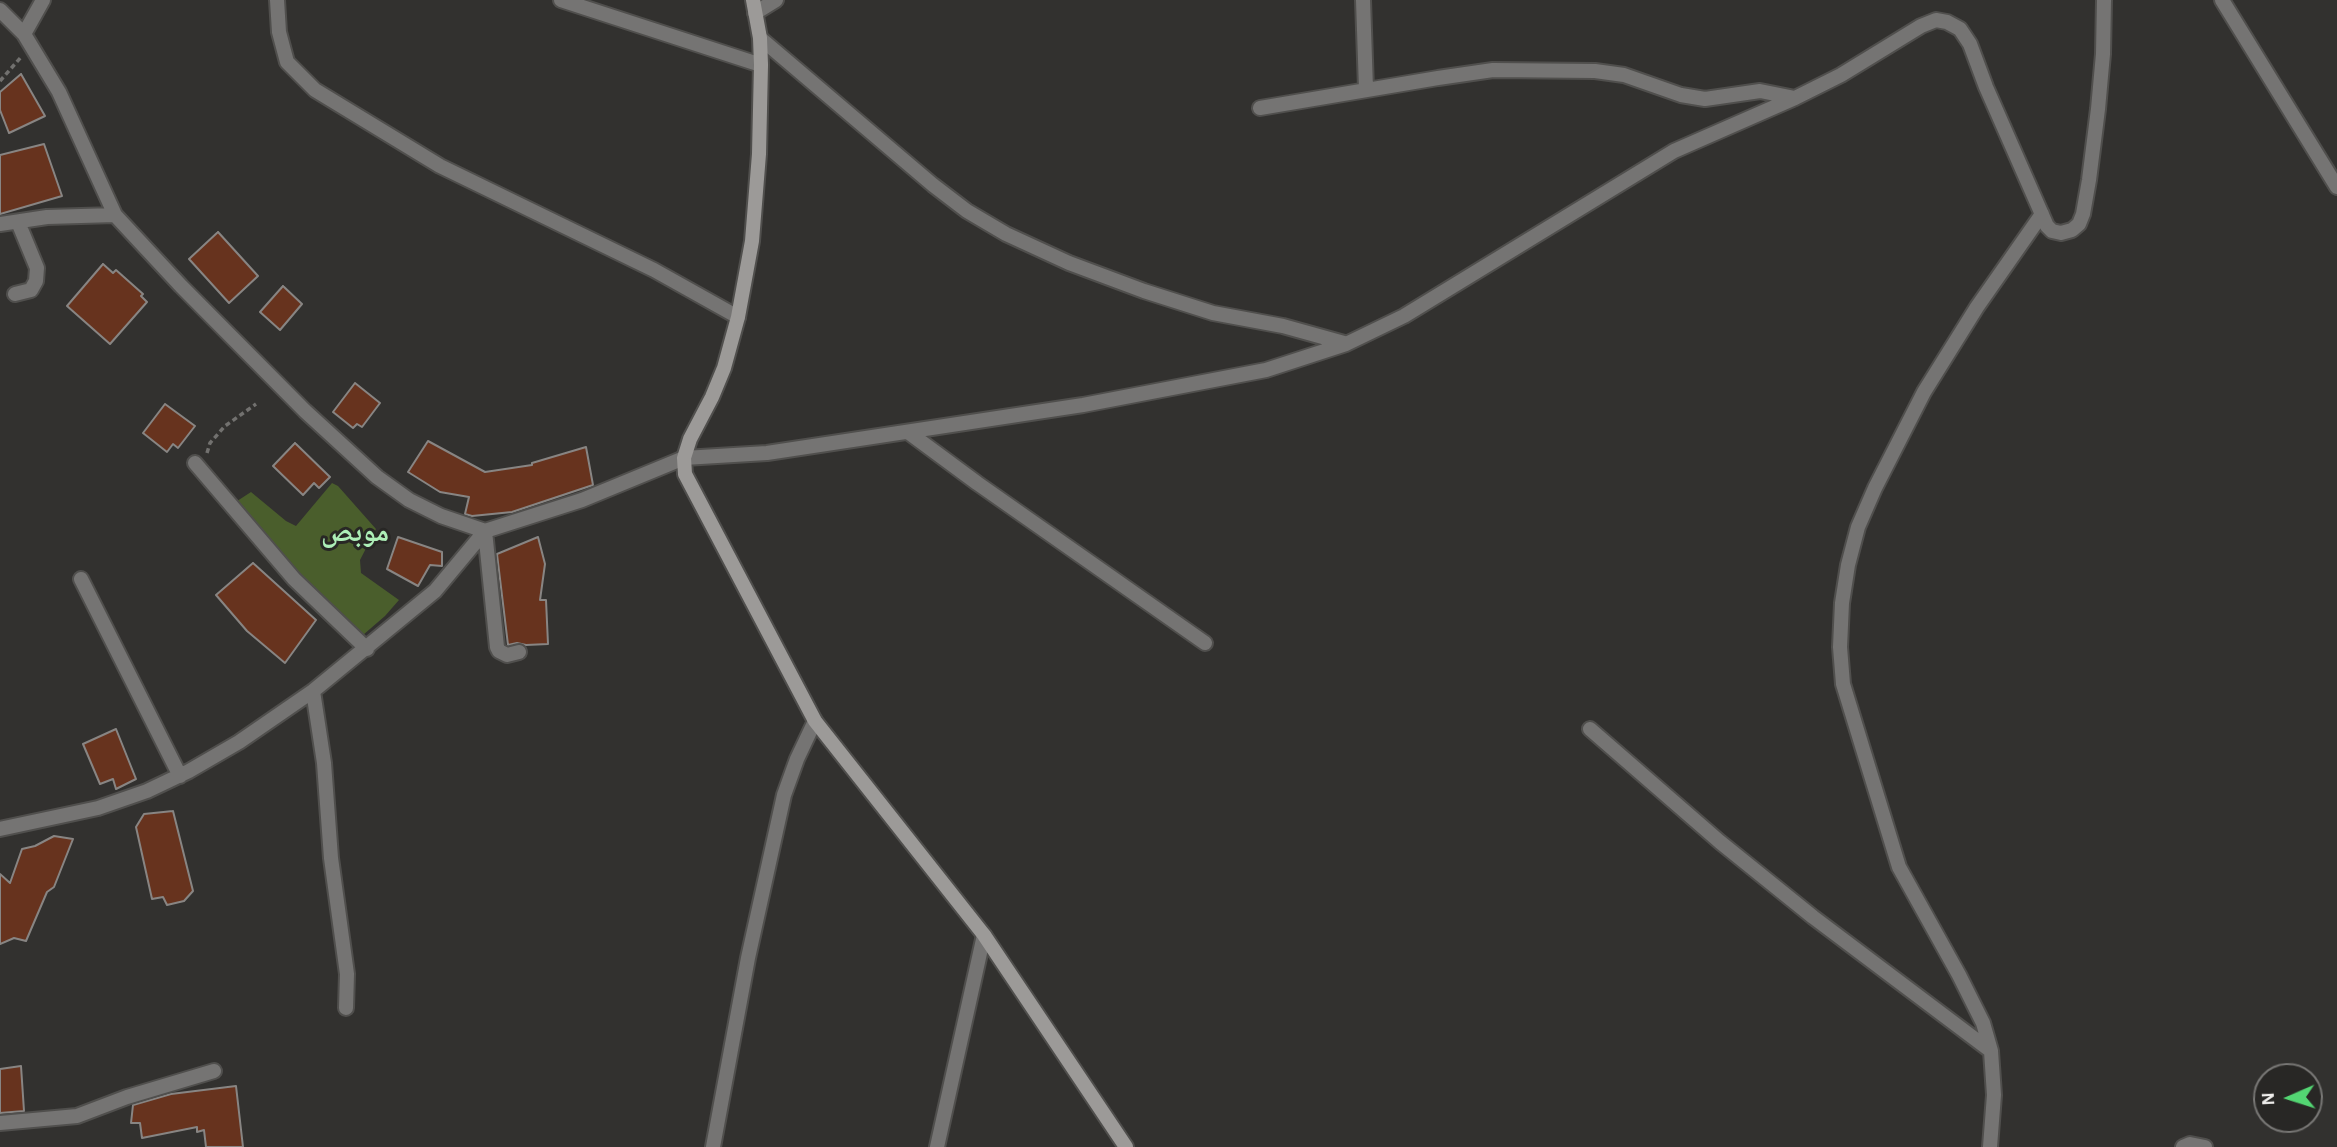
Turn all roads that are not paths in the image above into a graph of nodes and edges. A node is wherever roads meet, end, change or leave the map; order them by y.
1 (43, 0) edge
2 (277, 0) edge
3 (561, 0) edge
4 (776, 0) edge
5 (1363, 0) edge
6 (2104, 0) edge
7 (2222, 0) edge
8 (754, 6) edge
9 (0, 10) edge
10 (760, 38) junction
11 (28, 40) junction
12 (761, 65) junction
13 (1366, 89) junction
14 (1795, 98) junction
15 (1260, 108) dead end
16 (2337, 187) edge
17 (2042, 214) junction
18 (116, 215) junction
19 (18, 222) junction
20 (0, 224) edge
21 (15, 294) dead end
22 (738, 317) junction
23 (1346, 344) junction
24 (908, 432) junction
25 (684, 458) junction
26 (198, 466) road end
27 (485, 531) junction
28 (80, 579) dead end
29 (1205, 643) dead end
30 (367, 649) junction
31 (519, 652) dead end
32 (313, 691) junction
33 (815, 721) junction
34 (1590, 729) dead end
35 (180, 776) junction
36 (0, 829) edge
37 (984, 935) junction
38 (345, 1008) dead end
39 (1991, 1051) junction
40 (214, 1071) dead end
41 (0, 1123) edge
42 (713, 1147) edge
43 (937, 1147) edge
44 (1126, 1147) edge
45 (1990, 1147) edge
46 (2183, 1147) edge
47 (2206, 1147) edge

1 - 11 street
2 - 22 street
3 - 12 street
4 - 8 street
5 - 13 street
6 - 17 street
7 - 16 street
8 - 10 street
9 - 11 street
10 - 12 street
10 - 23 street
11 - 18 street
12 - 22 street
13 - 14 street
13 - 15 street
14 - 17 street
14 - 23 street
17 - 39 street
18 - 19 street
18 - 27 street
19 - 20 street
19 - 21 street
22 - 25 street
23 - 24 street
24 - 25 street
24 - 29 street
25 - 27 street
25 - 33 street
26 - 30 street
27 - 30 street
27 - 31 street
28 - 35 street
30 - 32 street
32 - 35 street
32 - 38 street
33 - 37 street
33 - 42 street
34 - 39 street
35 - 36 street
37 - 43 street
37 - 44 street
39 - 45 street
40 - 41 street
46 - 47 street

